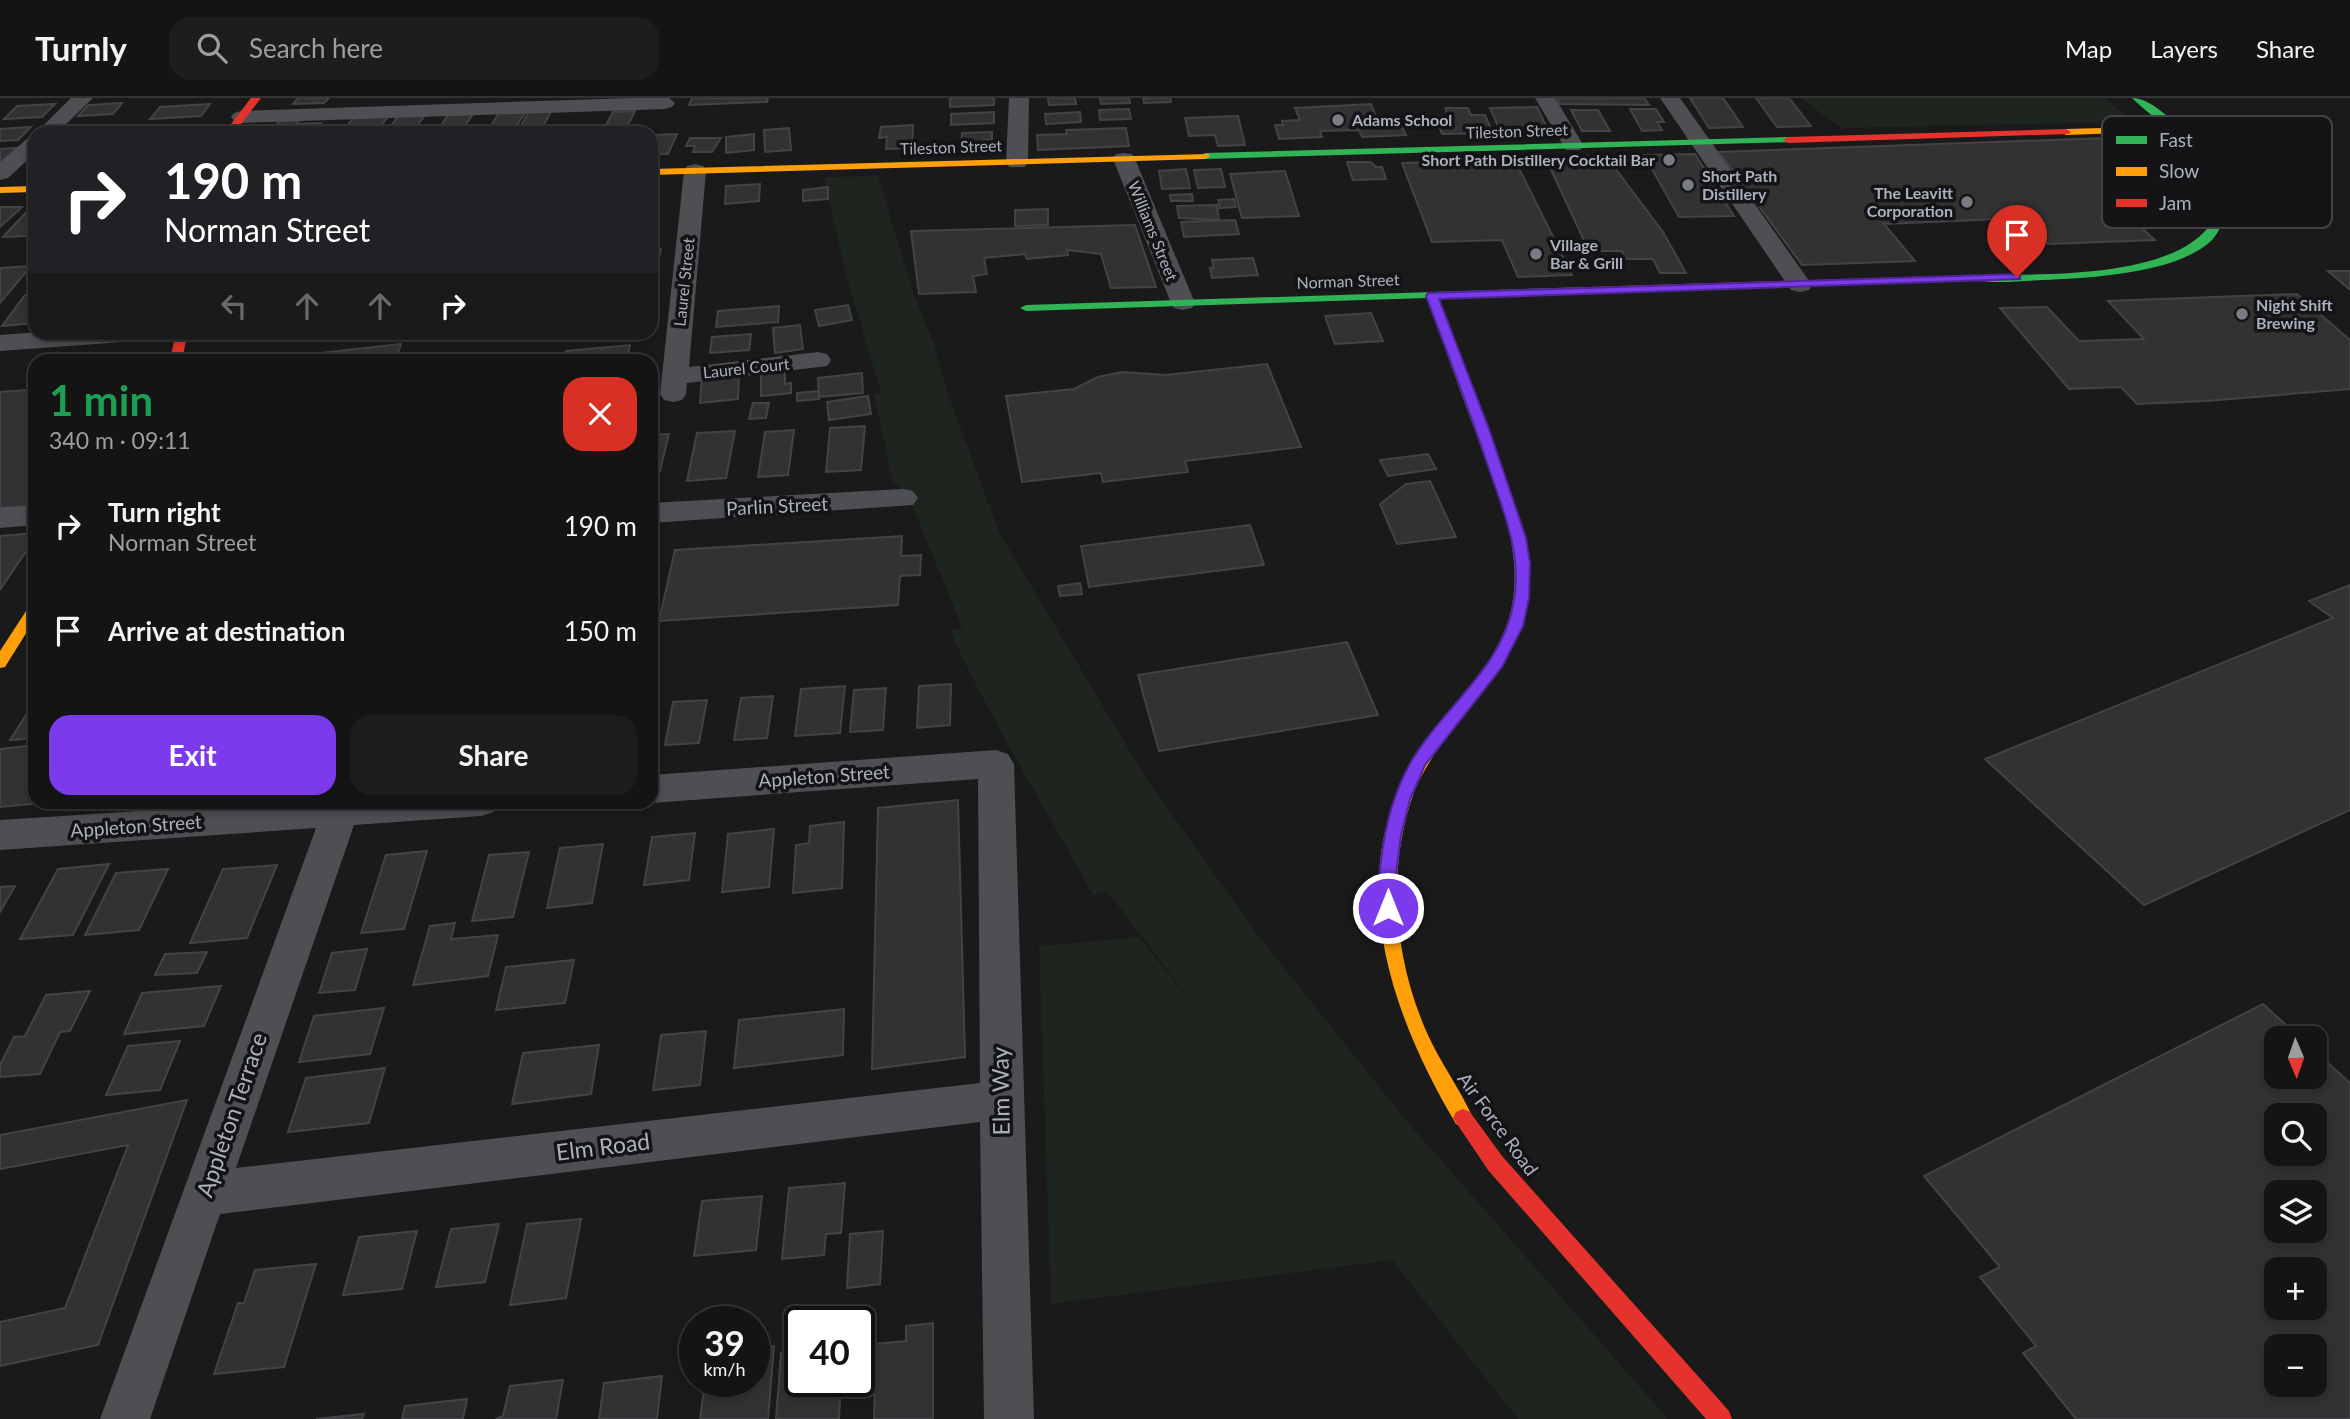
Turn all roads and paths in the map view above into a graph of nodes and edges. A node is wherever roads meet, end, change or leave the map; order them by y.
1 (83, 98) edge
2 (256, 98) edge
3 (1019, 98) edge
4 (1545, 98) edge
5 (1670, 98) edge
6 (2137, 98) edge
7 (664, 103) dead end
8 (2159, 116) edge
9 (235, 125) edge
10 (53, 126) edge
11 (2102, 131) edge
12 (1702, 143) junction
13 (1573, 146) junction
14 (28, 148) edge
15 (1124, 159) junction
16 (1017, 162) junction
17 (695, 171) junction
18 (658, 172) edge
19 (0, 173) edge
20 (28, 189) edge
21 (0, 190) edge
22 (2218, 228) edge
23 (1800, 285) junction
24 (1432, 296) junction
25 (1183, 303) junction
26 (1026, 308) dead end
27 (41, 340) edge
28 (0, 343) edge
29 (818, 360) dead end
30 (674, 385) joint
31 (903, 498) dead end
32 (658, 513) edge
33 (28, 516) edge
34 (0, 518) edge
35 (28, 619) edge
36 (0, 663) edge
37 (996, 764) joint
38 (658, 788) edge
39 (382, 809) edge
40 (340, 812) junction
41 (0, 835) edge
42 (1001, 1100) junction
43 (205, 1194) junction
44 (125, 1419) edge
45 (1009, 1419) edge
46 (1721, 1419) edge

1 - 10 street
2 - 9 street
3 - 16 street
4 - 13 street
5 - 12 street
6 - 8 street, Norman Street
7 - 9 street
11 - 12 street, Tileston Street
12 - 13 street, Tileston Street
12 - 23 street
13 - 15 street, Tileston Street
14 - 19 street
15 - 16 street, Tileston Street
15 - 25 street, Williams Street
16 - 17 street, Tileston Street
17 - 18 street, Tileston Street
17 - 30 street, Laurel Street
20 - 21 street
22 - 23 street, Norman Street
23 - 24 street, Norman Street
24 - 25 street, Norman Street
24 - 46 street, Air Force Road
25 - 26 street, Norman Street
27 - 28 street
29 - 30 street, Laurel Court
31 - 32 street, Parlin Street
33 - 34 street
35 - 36 street
37 - 38 street, Appleton Street
37 - 42 street, Elm Way
39 - 40 street, Appleton Street
40 - 41 street, Appleton Street
40 - 43 street, Appleton Terrace
42 - 43 street, Elm Road
42 - 45 street, Elm Way
43 - 44 street, Appleton Terrace

